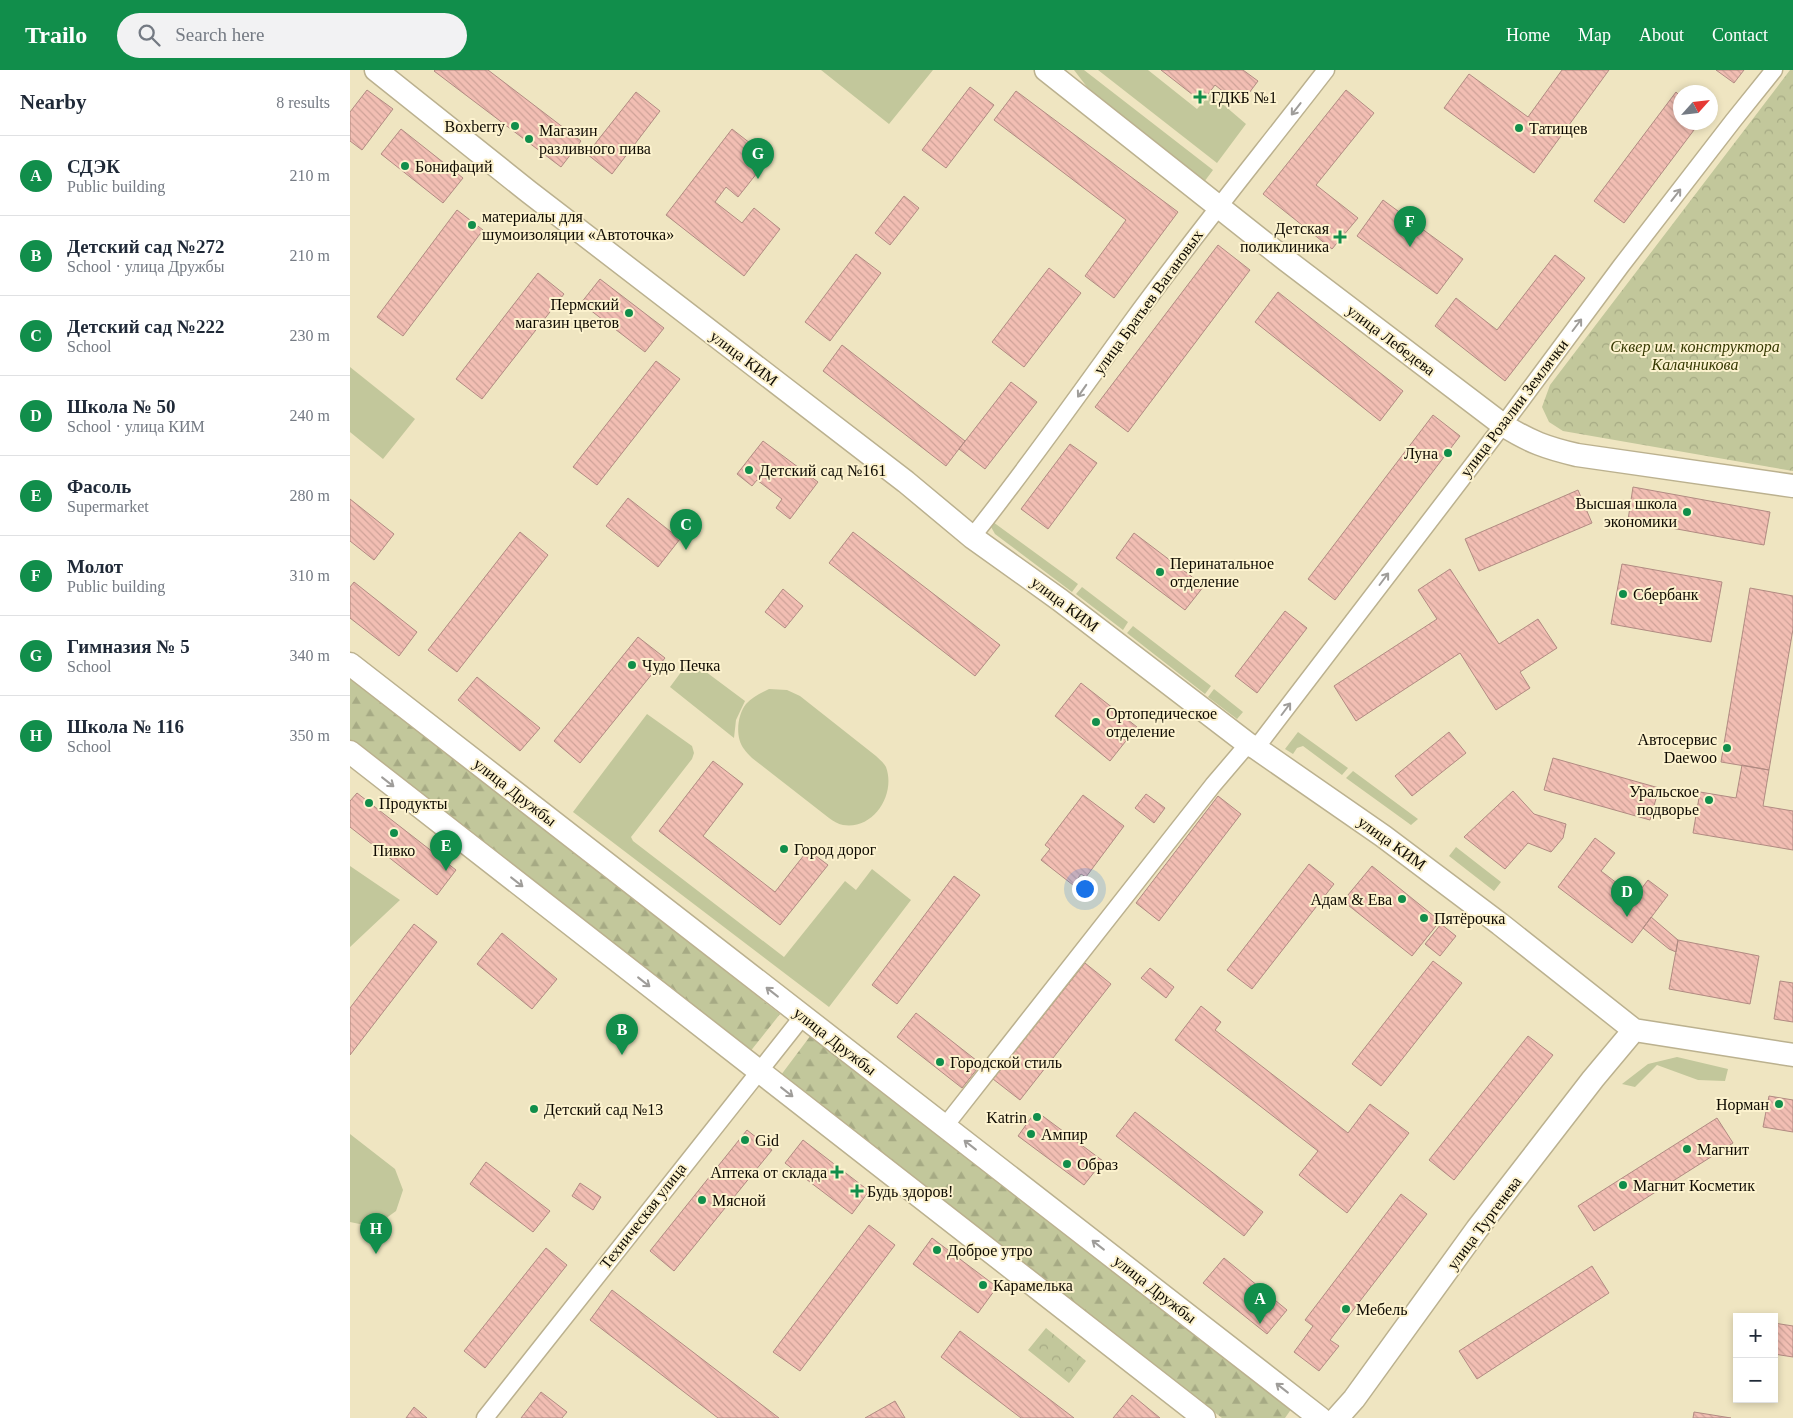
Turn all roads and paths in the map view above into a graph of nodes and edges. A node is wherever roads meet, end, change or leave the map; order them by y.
1 (376, 70) edge
2 (1046, 70) edge
3 (1326, 70) edge
4 (1774, 70) edge
5 (1219, 208) junction
6 (1503, 425) junction
7 (1793, 486) edge
8 (972, 537) junction
9 (350, 664) edge
10 (1252, 746) junction
11 (350, 752) edge
12 (803, 1016) junction
13 (1634, 1030) junction
14 (1793, 1054) edge
15 (759, 1071) junction
16 (946, 1126) junction
17 (485, 1418) edge
18 (1204, 1418) edge
19 (1334, 1418) edge

1 - 8 street, улица КИМ
2 - 5 street, улица Лебедева
3 -> 5 street, улица Братьев Вагановых
6 -> 4 street, улица Розалии Землячки
5 - 6 street, улица Лебедева
5 -> 8 street, улица Братьев Вагановых
6 - 7 street, улица Лебедева
10 -> 6 street, улица Розалии Землячки
8 - 10 street, улица КИМ
12 -> 9 street, улица Дружбы
10 - 13 street, улица КИМ
10 - 16 street, улица Розалии Землячки
11 -> 15 street
12 - 15 street, Техническая улица
12 - 16 street, улица Дружбы
13 - 14 street, улица КИМ
13 - 19 street, улица Тургенева
15 - 17 street, Техническая улица
15 -> 18 street
19 -> 16 street, улица Дружбы

